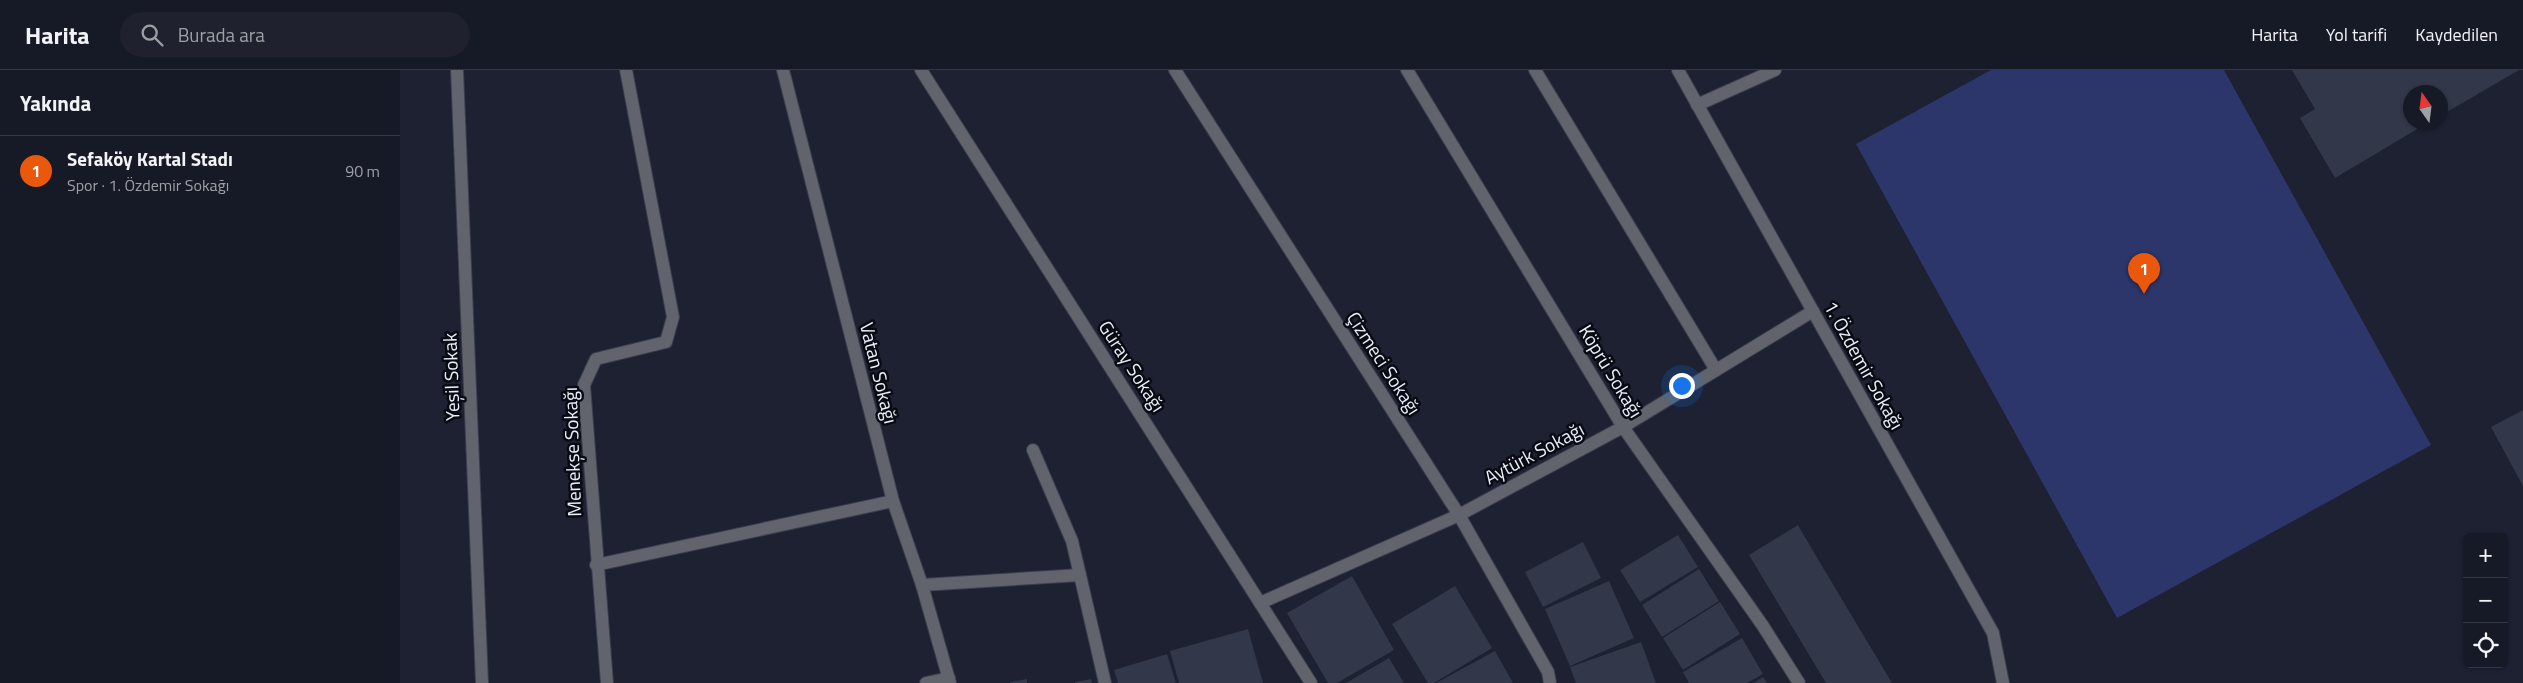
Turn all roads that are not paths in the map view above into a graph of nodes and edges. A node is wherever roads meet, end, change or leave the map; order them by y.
1 (457, 70) edge
2 (626, 70) edge
3 (783, 70) edge
4 (921, 70) edge
5 (1175, 70) edge
6 (1406, 70) edge
7 (1535, 70) edge
8 (1678, 70) edge
9 (1775, 70) edge
10 (1697, 105) junction
11 (1813, 312) junction
12 (1716, 370) junction
13 (1623, 427) junction
14 (1033, 450) dead end
15 (893, 502) junction
16 (1459, 515) junction
17 (596, 565) junction
18 (1080, 575) junction
19 (922, 585) junction
20 (1260, 603) junction
21 (950, 681) edge
22 (482, 683) edge
23 (607, 683) edge
24 (926, 683) edge
25 (1105, 683) edge
26 (1311, 683) edge
27 (1550, 683) edge
28 (1799, 683) edge
29 (2003, 683) edge

1 - 22 street, Yeşil Sokak
2 - 17 street, Menekşe Sokağı
3 - 15 street, Vatan Sokağı
4 - 20 street, Güray Sokağı
5 - 16 street, Çizmeci Sokağı
6 - 13 street, Köprü Sokağı
7 - 12 street
8 - 10 street, 1. Özdemir Sokağı
9 - 10 street
10 - 11 street, 1. Özdemir Sokağı
11 - 12 street, Aytürk Sokağı
11 - 29 street, 1. Özdemir Sokağı
12 - 13 street, Aytürk Sokağı
13 - 16 street, Aytürk Sokağı
13 - 28 street, Köprü Sokağı
14 - 18 street
15 - 17 street
15 - 19 street, Vatan Sokağı
16 - 20 street, Aytürk Sokağı
16 - 27 street, Çizmeci Sokağı
17 - 23 street, Menekşe Sokağı
18 - 19 street
18 - 25 street
19 - 21 street, Vatan Sokağı
20 - 26 street, Güray Sokağı
21 - 24 street

